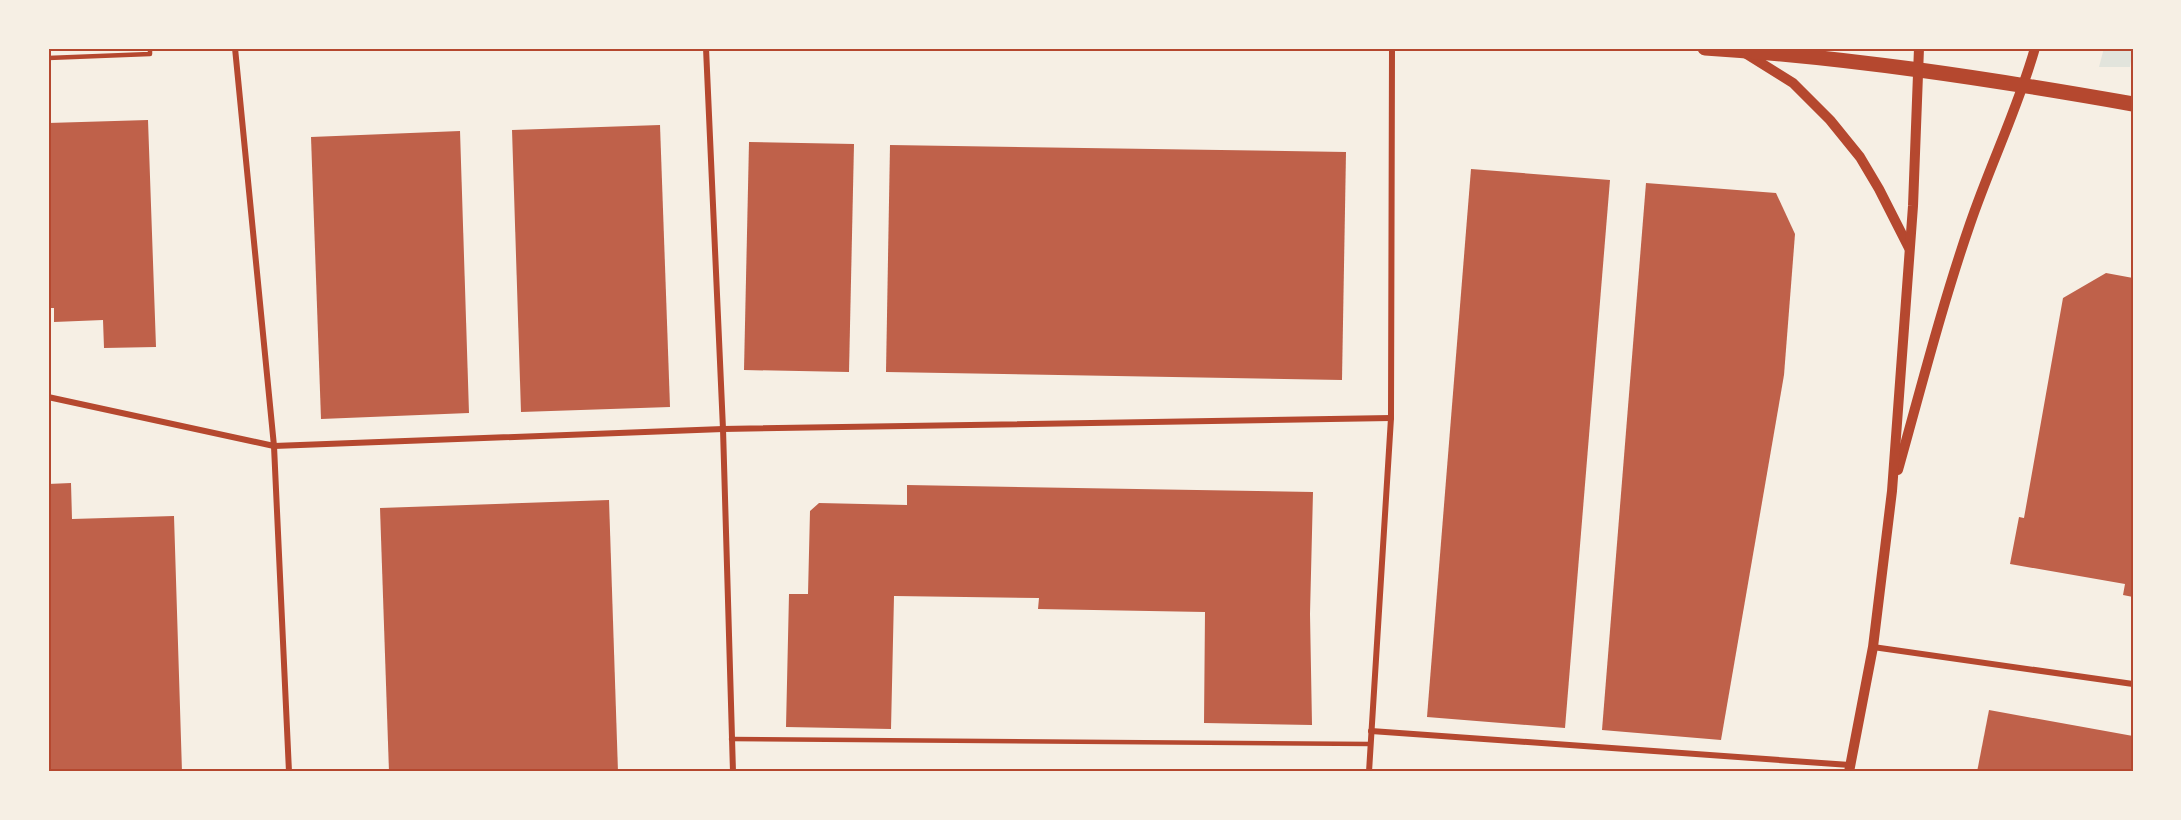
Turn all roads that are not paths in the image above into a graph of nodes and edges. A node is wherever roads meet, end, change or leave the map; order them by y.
1 (150, 48) edge
2 (235, 48) edge
3 (706, 48) edge
4 (1392, 48) edge
5 (1705, 48) edge
6 (1919, 48) edge
7 (2035, 48) edge
8 (1744, 50) edge
9 (48, 58) edge
10 (1918, 71) junction
11 (2024, 85) junction
12 (2133, 104) edge
13 (1909, 249) junction
14 (48, 397) edge
15 (1391, 418) junction
16 (723, 429) junction
17 (274, 446) junction
18 (1892, 490) junction
19 (1873, 647) junction
20 (2133, 684) edge
21 (1371, 731) junction
22 (731, 739) junction
23 (1370, 744) junction
24 (1850, 768) edge
25 (289, 772) edge
26 (733, 772) edge
27 (1369, 772) edge

1 - 9 lane
2 - 17 street
3 - 16 street
4 - 15 street
5 - 8 main road
6 - 10 street
7 - 11 street
8 - 10 main road
8 - 13 street
10 - 11 main road
10 - 13 street
11 - 12 main road
11 - 18 street
13 - 18 street
14 - 17 street
15 - 16 street
15 - 21 street
16 - 17 street
16 - 22 street
17 - 25 street
18 - 19 street
19 - 20 street
19 - 24 street
21 - 23 street
21 - 24 street
22 - 23 lane
22 - 26 street
23 - 27 street

